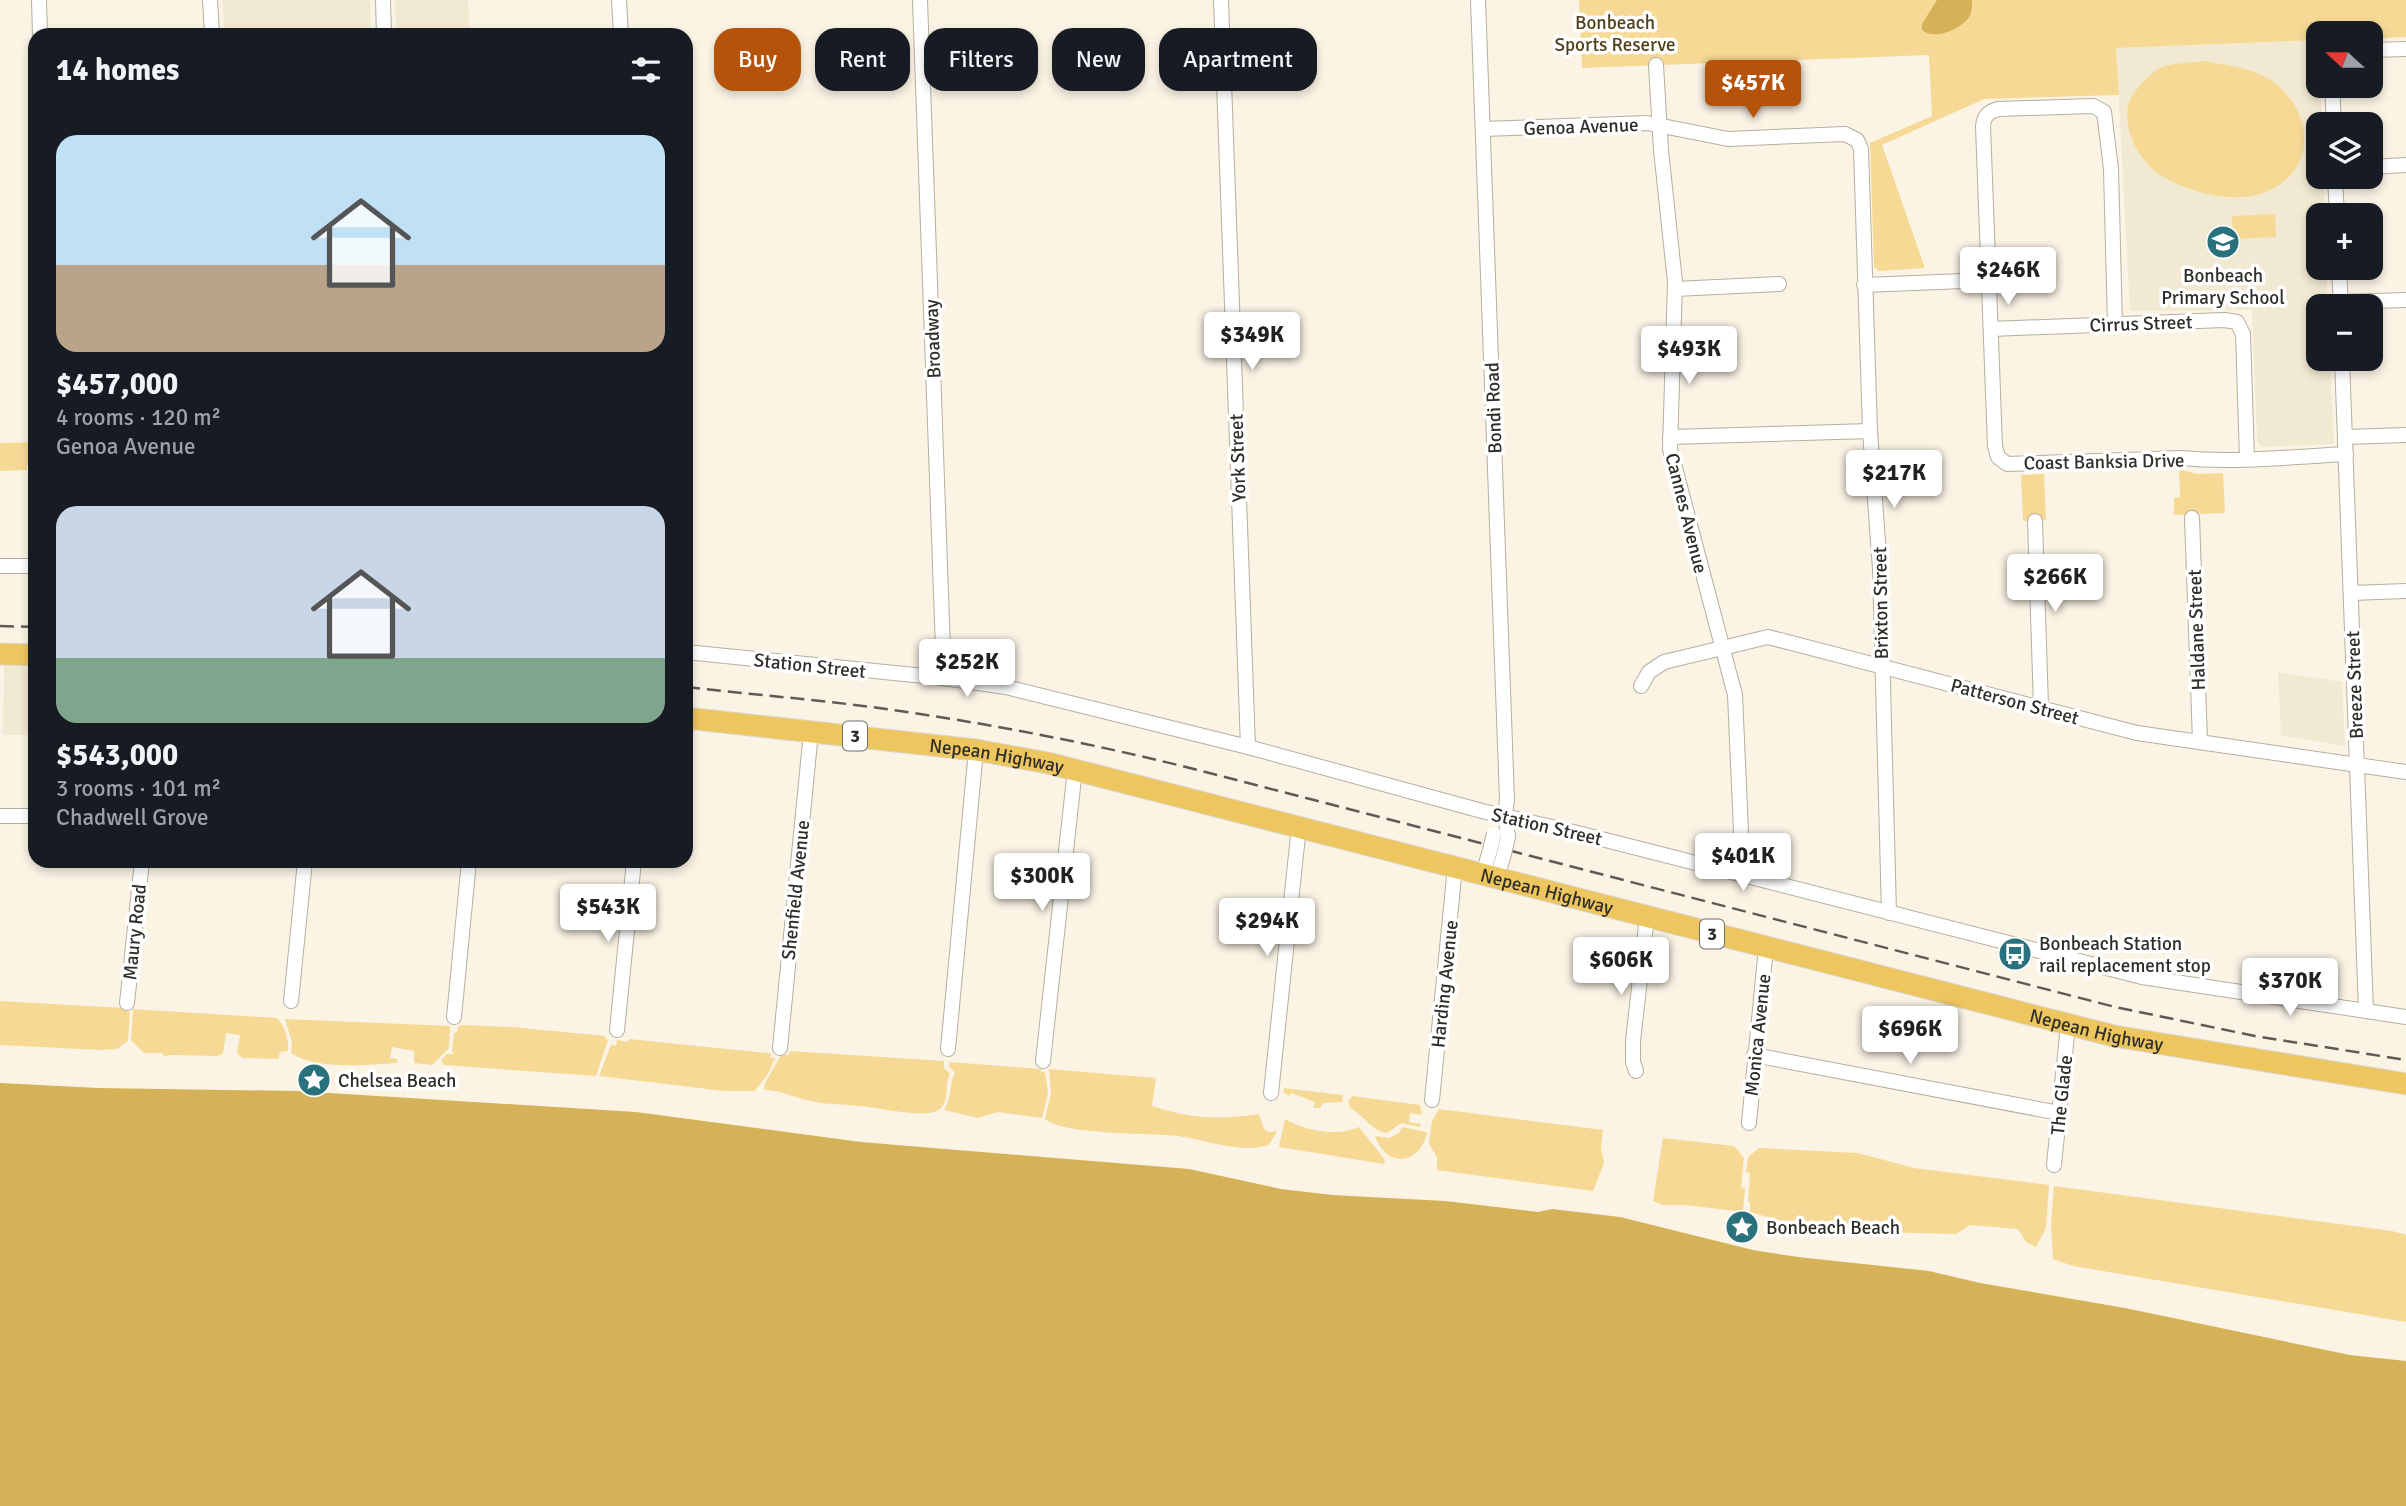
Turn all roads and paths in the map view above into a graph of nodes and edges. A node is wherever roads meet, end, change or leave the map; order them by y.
1 (39, 0) edge
2 (210, 0) edge
3 (383, 0) edge
4 (619, 0) edge
5 (920, 0) edge
6 (1221, 0) edge
7 (1478, 0) edge
8 (40, 28) edge
9 (212, 28) edge
10 (384, 28) edge
11 (621, 28) edge
12 (2406, 49) edge
13 (2384, 50) edge
14 (1656, 65) dead end
15 (1659, 125) junction
16 (1483, 129) junction
17 (1845, 134) joint
18 (2406, 165) edge
19 (2383, 166) edge
20 (1989, 280) junction
21 (1779, 284) dead end
22 (1864, 285) junction
23 (1675, 289) junction
24 (2406, 300) edge
25 (2383, 301) edge
26 (2115, 324) junction
27 (1991, 329) junction
28 (2342, 371) edge
29 (1870, 431) junction
30 (2406, 435) edge
31 (1670, 437) junction
32 (2345, 437) junction
33 (2346, 454) junction
34 (2247, 459) junction
35 (2192, 518) dead end
36 (2035, 521) dead end
37 (0, 566) edge
38 (28, 566) edge
39 (2406, 591) edge
40 (2351, 593) junction
41 (1722, 647) junction
42 (693, 653) edge
43 (0, 654) edge
44 (28, 655) edge
45 (1881, 666) junction
46 (944, 678) junction
47 (1641, 686) dead end
48 (2041, 707) junction
49 (693, 719) edge
50 (811, 732) junction
51 (2200, 741) junction
52 (1248, 747) junction
53 (976, 750) junction
54 (2357, 765) junction
55 (1075, 769) junction
56 (2406, 772) edge
57 (0, 816) edge
58 (28, 816) edge
59 (1506, 816) junction
60 (1299, 826) junction
61 (1455, 867) junction
62 (141, 868) edge
63 (304, 868) edge
64 (468, 868) edge
65 (633, 868) edge
66 (1740, 874) junction
67 (1490, 876) junction
68 (1889, 913) junction
69 (1647, 917) junction
70 (1766, 947) junction
71 (291, 1001) dead end
72 (127, 1003) dead end
73 (2366, 1011) junction
74 (454, 1017) dead end
75 (2406, 1017) edge
76 (2068, 1024) junction
77 (617, 1030) dead end
78 (780, 1048) dead end
79 (948, 1049) dead end
80 (1754, 1055) junction
81 (1043, 1061) dead end
82 (1636, 1071) dead end
83 (2406, 1084) edge
84 (1271, 1093) dead end
85 (1432, 1100) dead end
86 (2059, 1113) junction
87 (1749, 1124) dead end
88 (2054, 1165) dead end

1 - 8 street
2 - 9 street
3 - 10 street
4 - 11 street
5 - 46 street, Broadway
6 - 52 street, York Street
7 - 16 street, Bondi Road
12 - 13 street
14 - 15 street, Cannes Avenue
15 - 16 street, Genoa Avenue
15 - 17 street, Genoa Avenue
15 - 23 street, Cannes Avenue
16 - 59 street, Bondi Road
17 - 22 street, Brixton Street
18 - 19 street
20 - 22 street
20 - 26 street, Coast Banksia Drive
20 - 27 street, Coast Banksia Drive
21 - 23 street
22 - 29 street, Brixton Street
23 - 31 street, Cannes Avenue
24 - 25 street
26 - 27 street, Cirrus Street
26 - 34 street, Cirrus Street
27 - 34 street, Coast Banksia Drive
28 - 32 street, Breeze Street
29 - 31 street
29 - 45 street, Brixton Street
30 - 32 street
31 - 41 street, Cannes Avenue
32 - 33 street, Breeze Street
33 - 34 street, Coast Banksia Drive
33 - 40 street, Breeze Street
35 - 51 street, Haldane Street
36 - 48 street
37 - 38 street
39 - 40 street
40 - 54 street, Breeze Street
41 - 45 street, Patterson Street
41 - 47 street, Patterson Street
41 - 66 street, Cannes Avenue
42 - 46 street, Station Street
43 - 44 highway
45 - 48 street, Patterson Street
45 - 68 street, Brixton Street
46 - 52 street, Station Street
48 - 51 street, Patterson Street
49 - 50 highway, Nepean Highway / 3
50 - 53 highway, Nepean Highway / 3
50 - 78 street, Shenfield Avenue
51 - 54 street, Patterson Street
52 - 59 street, Station Street
53 - 55 highway, Nepean Highway / 3
53 - 79 street
54 - 56 street, Patterson Street
54 - 73 street, Breeze Street
55 - 60 highway, Nepean Highway / 3
55 - 81 street
57 - 58 street
59 - 66 street, Station Street
59 - 67 street, bridge
60 - 61 highway, Nepean Highway / 3
60 - 84 street
61 - 67 highway, Nepean Highway / 3
61 - 85 street, Harding Avenue
62 - 72 street, Maury Road
63 - 71 street
64 - 74 street
65 - 77 street
66 - 68 street, Station Street
67 - 69 highway, Nepean Highway / 3
68 - 73 street, Station Street
69 - 70 highway, Nepean Highway / 3
69 - 82 street
70 - 76 highway, Nepean Highway / 3
70 - 80 street, Monica Avenue
73 - 75 street, Station Street
76 - 83 highway, Nepean Highway / 3
76 - 86 street, The Glade
80 - 86 street
80 - 87 street, Monica Avenue
86 - 88 street, The Glade

